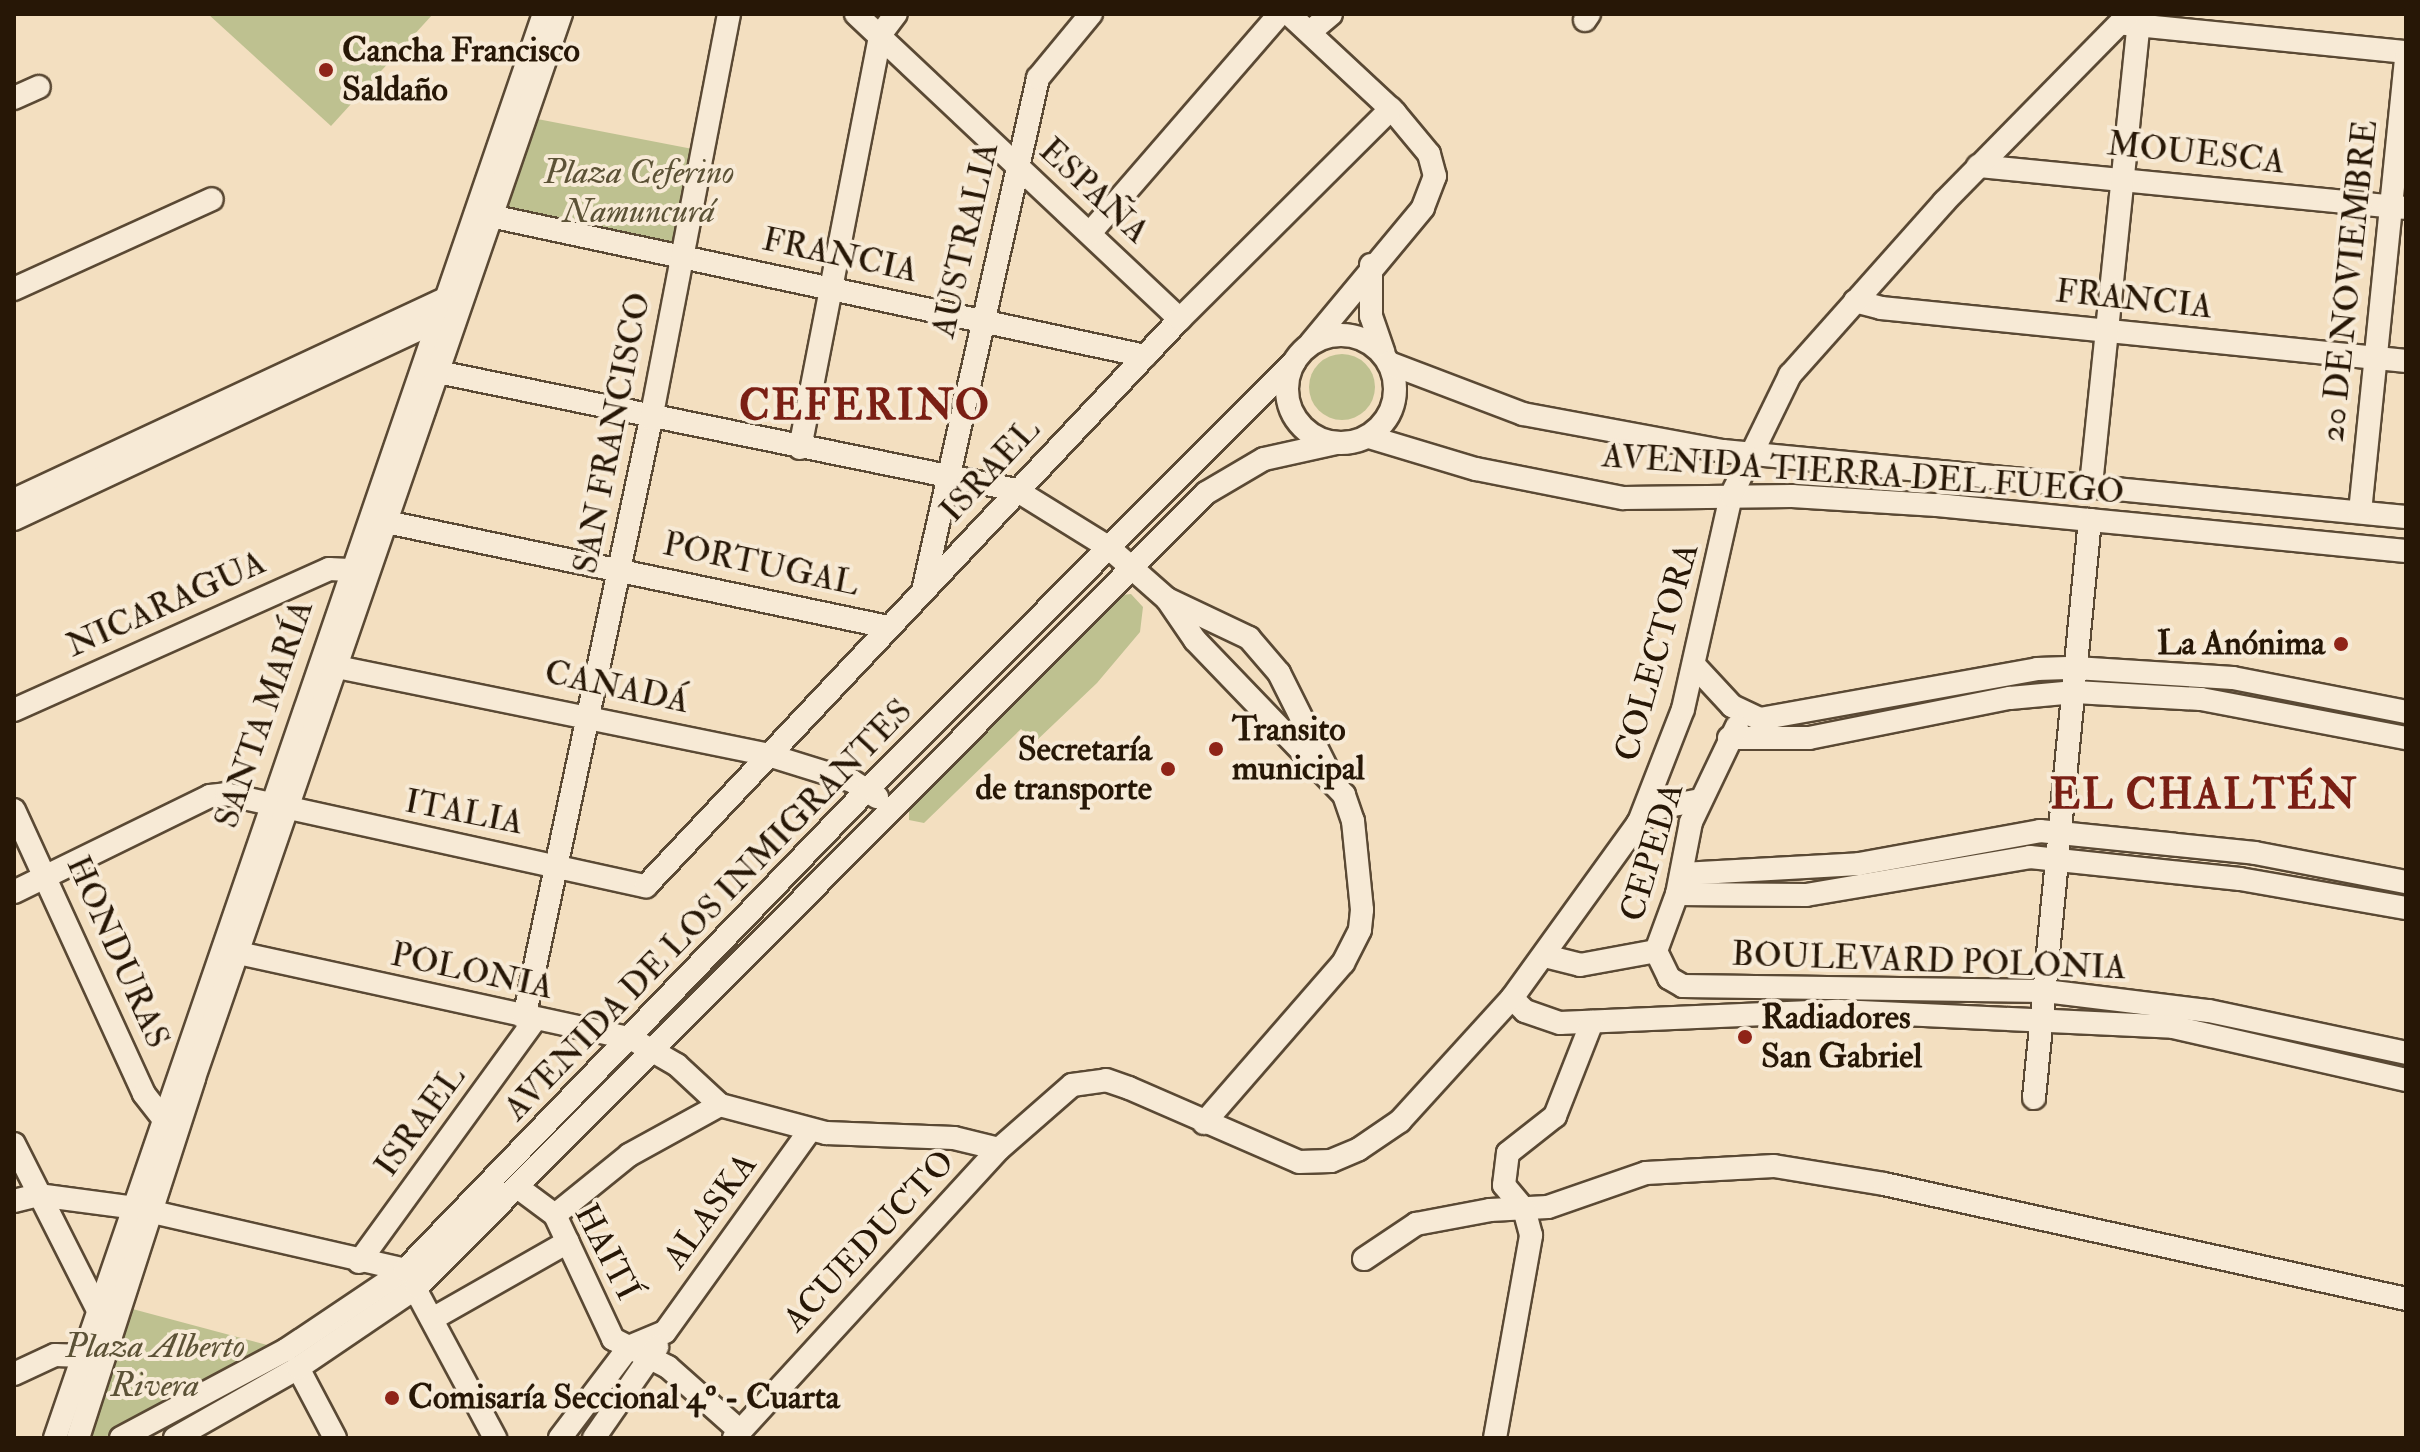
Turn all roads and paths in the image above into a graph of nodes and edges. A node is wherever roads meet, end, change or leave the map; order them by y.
1 (544, 14) edge
2 (561, 14) edge
3 (729, 14) edge
4 (856, 14) edge
5 (896, 14) edge
6 (1091, 14) edge
7 (1280, 14) edge
8 (1289, 14) edge
9 (1331, 14) edge
10 (2132, 19) edge
11 (1311, 31) junction
12 (880, 35) junction
13 (2406, 54) edge
14 (39, 87) dead end
15 (14, 98) edge
16 (1391, 109) junction
17 (1015, 163) junction
18 (1978, 166) junction
19 (2122, 179) junction
20 (212, 199) dead end
21 (2399, 208) edge
22 (483, 215) junction
23 (1090, 233) junction
24 (682, 256) junction
25 (1371, 265) junction
26 (833, 287) junction
27 (14, 289) edge
28 (442, 300) junction
29 (1855, 301) junction
30 (1180, 319) junction
31 (981, 321) junction
32 (433, 323) junction
33 (2107, 330) junction
34 (1311, 343) junction
35 (1145, 356) junction
36 (2376, 358) junction
37 (1387, 360) junction
38 (2406, 361) edge
39 (1294, 362) junction
40 (430, 370) junction
41 (651, 419) junction
42 (1369, 437) junction
43 (1336, 443) junction
44 (800, 448) junction
45 (1756, 454) junction
46 (948, 473) junction
47 (2091, 485) junction
48 (1016, 490) junction
49 (1731, 496) junction
50 (14, 500) edge
51 (2360, 512) junction
52 (2406, 517) edge
53 (14, 519) edge
54 (375, 519) junction
55 (2090, 520) junction
56 (1108, 547) junction
57 (2406, 551) edge
58 (1132, 565) junction
59 (619, 568) junction
60 (349, 570) junction
61 (923, 592) junction
62 (1167, 599) junction
63 (888, 627) junction
64 (326, 664) junction
65 (1694, 665) junction
66 (2075, 668) junction
67 (2075, 692) junction
68 (14, 710) edge
69 (2406, 712) edge
70 (589, 715) junction
71 (1745, 716) junction
72 (1729, 738) junction
73 (2406, 738) edge
74 (765, 754) junction
75 (1329, 773) junction
76 (869, 788) junction
77 (1700, 800) junction
78 (277, 808) junction
79 (14, 810) edge
80 (889, 810) junction
81 (1638, 823) junction
82 (2062, 831) junction
83 (2058, 859) junction
84 (557, 865) junction
85 (46, 874) junction
86 (2406, 882) edge
87 (1680, 884) junction
88 (646, 886) joint
89 (14, 892) edge
90 (2406, 908) edge
91 (1656, 951) junction
92 (229, 952) junction
93 (1545, 956) junction
94 (2045, 991) junction
95 (1512, 998) junction
96 (2042, 1017) junction
97 (530, 1019) junction
98 (1592, 1022) junction
99 (632, 1039) junction
100 (655, 1052) junction
101 (2406, 1053) edge
102 (2406, 1080) edge
103 (2034, 1098) dead end
104 (720, 1105) junction
105 (164, 1120) junction
106 (1204, 1123) junction
107 (810, 1130) junction
108 (14, 1144) edge
109 (999, 1149) junction
110 (520, 1189) junction
111 (38, 1195) junction
112 (14, 1201) edge
113 (1524, 1209) junction
114 (144, 1211) junction
115 (555, 1215) junction
116 (568, 1242) junction
117 (1364, 1259) dead end
118 (359, 1262) junction
119 (411, 1278) junction
120 (2406, 1299) edge
121 (99, 1312) junction
122 (434, 1318) junction
123 (665, 1332) junction
124 (629, 1347) junction
125 (83, 1356) junction
126 (651, 1359) junction
127 (298, 1368) junction
128 (14, 1374) edge
129 (160, 1429) edge
130 (737, 1435) edge
131 (55, 1438) edge
132 (78, 1438) edge
133 (121, 1438) edge
134 (175, 1438) edge
135 (335, 1438) edge
136 (495, 1438) edge
137 (560, 1438) edge
138 (594, 1438) edge
139 (1495, 1438) edge

1 - 22 street, SANTA MARÍA
2 - 22 street, SANTA MARÍA
3 - 24 street, SAN FRANCISCO
4 - 12 street, ESPAÑA
5 - 12 street
6 - 17 street, AUSTRALIA
7 - 23 street
8 - 11 street
9 - 11 street
10 - 13 street
10 - 18 street
10 - 19 street
11 - 16 street
12 - 17 street, ESPAÑA
12 - 26 street
13 - 21 street, 20 DE NOVIEMBRE
14 - 15 street
16 - 25 street
16 - 30 street, ISRAEL
17 - 23 street, ESPAÑA
17 - 31 street, AUSTRALIA
18 - 19 street, MOUESCA
18 - 29 street, COLECTORA
19 - 21 street, MOUESCA
19 - 33 street
20 - 27 street
21 - 36 street, 20 DE NOVIEMBRE
22 - 24 street, FRANCIA
22 - 28 street, SANTA MARÍA
22 - 40 street, SANTA MARÍA
23 - 30 street, ESPAÑA
24 - 26 street, FRANCIA
24 - 41 street, SAN FRANCISCO
25 - 34 street
25 - 37 street
26 - 31 street, FRANCIA
26 - 44 street
28 - 32 street, SANTA MARÍA
28 - 50 street
29 - 33 street, FRANCIA
29 - 45 street, COLECTORA
30 - 35 street, ISRAEL
31 - 35 street, FRANCIA
31 - 46 street, AUSTRALIA
32 - 40 street, SANTA MARÍA
32 - 53 street
33 - 36 street, FRANCIA
33 - 47 street
34 - 37 street
34 - 39 street
35 - 48 street, ISRAEL
36 - 38 street, FRANCIA
36 - 51 street, 20 DE NOVIEMBRE
37 - 42 street
37 - 45 street, AVENIDA TIERRA DEL FUEGO
39 - 43 street
39 - 56 street, AVENIDA DE LOS INMIGRANTES
40 - 41 street
40 - 54 street, SANTA MARÍA
41 - 44 street
41 - 59 street, SAN FRANCISCO
42 - 43 street
42 - 49 street, AVENIDA TIERRA DEL FUEGO
43 - 58 street, AVENIDA DE LOS INMIGRANTES
44 - 46 street
45 - 47 street, AVENIDA TIERRA DEL FUEGO
45 - 49 street, COLECTORA
46 - 48 street
46 - 61 street, AUSTRALIA
47 - 51 street, AVENIDA TIERRA DEL FUEGO
48 - 56 street
48 - 61 street, ISRAEL
49 - 55 street, AVENIDA TIERRA DEL FUEGO
49 - 65 street, COLECTORA
51 - 52 street, AVENIDA TIERRA DEL FUEGO
54 - 59 street, PORTUGAL
54 - 60 street, SANTA MARÍA
54 - 64 street, SANTA MARÍA
55 - 57 street, AVENIDA TIERRA DEL FUEGO
55 - 66 street
56 - 58 street
56 - 76 street, AVENIDA DE LOS INMIGRANTES
58 - 62 street
58 - 80 street, AVENIDA DE LOS INMIGRANTES
59 - 63 street, PORTUGAL
59 - 70 street, SAN FRANCISCO
60 - 64 street, SANTA MARÍA
60 - 68 street, NICARAGUA
61 - 63 street, ISRAEL
62 - 75 street
62 - 75 street
63 - 74 street, ISRAEL
64 - 70 street, CANADÁ
64 - 78 street, SANTA MARÍA
65 - 71 street
65 - 81 street, COLECTORA
66 - 67 street
66 - 69 street
66 - 71 street
67 - 72 street
67 - 73 street
67 - 82 street
70 - 74 street, CANADÁ
70 - 84 street, SAN FRANCISCO
71 - 72 street, CEPEDA
72 - 77 street, CEPEDA
74 - 76 street, CANADÁ
74 - 88 street, ISRAEL
75 - 106 street
76 - 80 street, CANADÁ
76 - 99 street, AVENIDA DE LOS INMIGRANTES
77 - 81 street
77 - 87 street, CEPEDA
78 - 84 street, ITALIA
78 - 85 street, ITALIA
78 - 92 street, SANTA MARÍA
79 - 85 street, HONDURAS
80 - 100 street, AVENIDA DE LOS INMIGRANTES
81 - 93 street
82 - 83 street
82 - 86 street
82 - 87 street
83 - 87 street
83 - 90 street
83 - 94 street
84 - 88 street, ITALIA
84 - 97 street, SAN FRANCISCO
85 - 89 street, ITALIA
85 - 105 street, HONDURAS
87 - 91 street, CEPEDA
91 - 93 street, CEPEDA
91 - 94 street, BOULEVARD POLONIA
92 - 97 street, POLONIA
92 - 105 street, SANTA MARÍA
92 - 114 street, SANTA MARÍA
93 - 95 street
94 - 96 street
94 - 101 street, BOULEVARD POLONIA
95 - 98 street, BOULEVARD POLONIA
95 - 106 street
96 - 98 street, BOULEVARD POLONIA
96 - 102 street, BOULEVARD POLONIA
96 - 103 street
97 - 99 street, POLONIA
97 - 118 street, ISRAEL
98 - 113 street
99 - 100 street, POLONIA
99 - 119 street, AVENIDA DE LOS INMIGRANTES
100 - 104 street, POLONIA
100 - 110 street, AVENIDA DE LOS INMIGRANTES
104 - 107 street
104 - 115 street
105 - 114 street, SANTA MARÍA
106 - 109 street, ACUEDUCTO
107 - 109 street
107 - 123 street, ALASKA
108 - 111 street
109 - 130 street, ACUEDUCTO
110 - 115 street, HAITÍ
110 - 119 street, AVENIDA DE LOS INMIGRANTES
111 - 112 street
111 - 114 street
111 - 121 street
113 - 117 street
113 - 120 street
113 - 139 street
114 - 118 street
114 - 121 street, SANTA MARÍA
114 - 132 street, SANTA MARÍA
115 - 116 street, HAITÍ
116 - 122 street
116 - 124 street, HAITÍ
118 - 119 street
119 - 122 street
119 - 127 street, AVENIDA DE LOS INMIGRANTES
119 - 129 street, AVENIDA DE LOS INMIGRANTES
121 - 125 street, SANTA MARÍA
122 - 136 street
123 - 124 street
123 - 126 street, ALASKA
124 - 126 street, HAITÍ
124 - 137 street
125 - 128 street
125 - 131 street, SANTA MARÍA
126 - 130 street, HAITÍ
126 - 138 street, ALASKA
127 - 134 street, AVENIDA DE LOS INMIGRANTES
127 - 135 street
129 - 133 street, AVENIDA DE LOS INMIGRANTES

